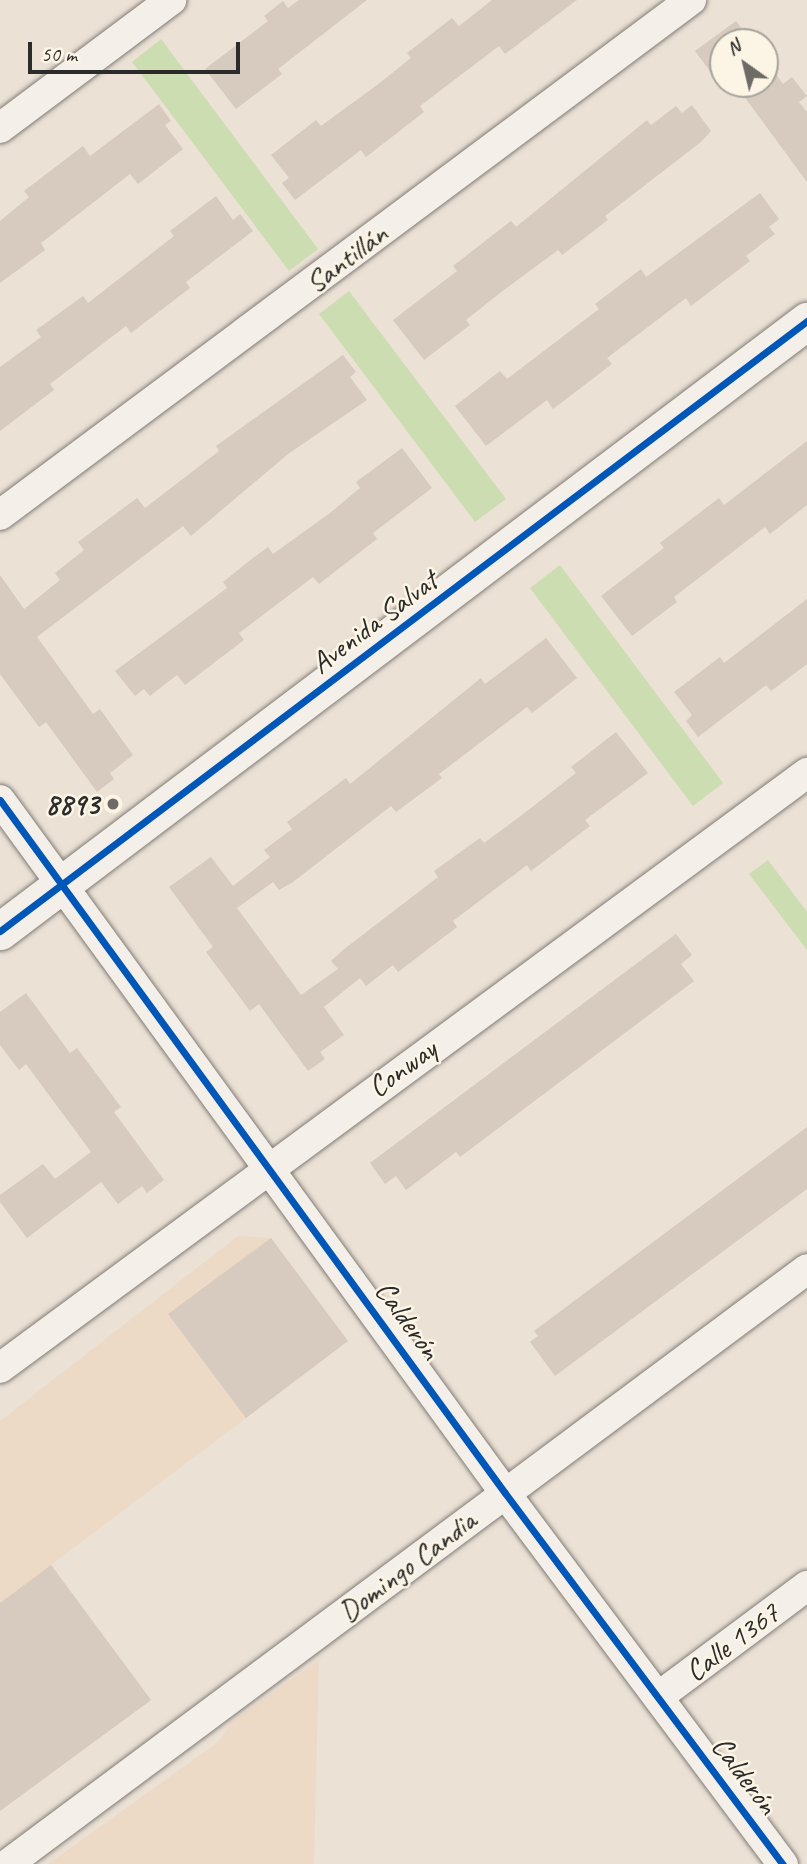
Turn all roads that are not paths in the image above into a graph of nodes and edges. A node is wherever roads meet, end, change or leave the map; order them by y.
1 (171, 0) edge
2 (691, 0) edge
3 (0, 128) edge
4 (807, 321) edge
5 (0, 515) edge
6 (807, 773) edge
7 (0, 800) edge
8 (63, 884) junction
9 (0, 931) edge
10 (268, 1166) junction
11 (807, 1269) edge
12 (0, 1368) edge
13 (505, 1493) junction
14 (807, 1586) edge
15 (658, 1697) junction
16 (8, 1864) edge
17 (783, 1864) edge

1 - 3 street
2 - 5 street, Santillán
4 - 8 street, Avenida Salvat
6 - 10 street, Conway
7 - 8 street, Calderón
8 - 9 street, Avenida Salvat
8 - 10 street, Calderón
10 - 12 street, Conway
10 - 13 street, Calderón
11 - 13 street, Domingo Candia
13 - 15 street, Calderón
13 - 16 street, Domingo Candia
14 - 15 street, Calle 1367
15 - 17 street, Calderón

